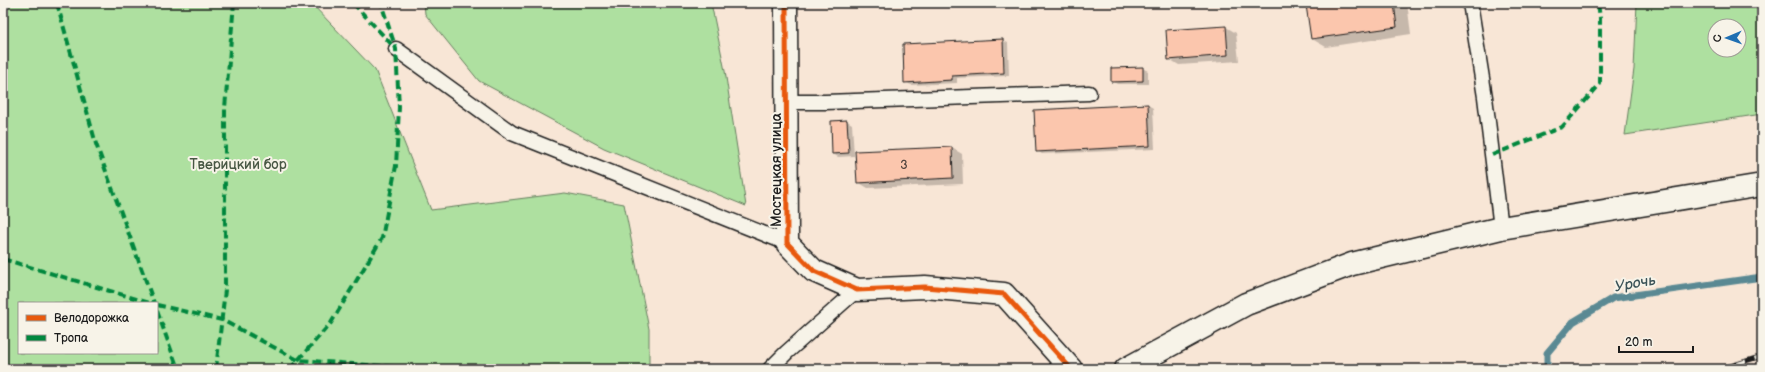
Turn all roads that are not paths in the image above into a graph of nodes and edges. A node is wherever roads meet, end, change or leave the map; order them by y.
1 (786, 3) edge
2 (1470, 3) edge
3 (396, 49) dead end
4 (1089, 93) dead end
5 (788, 102) junction
6 (1762, 185) edge
7 (1501, 228) junction
8 (787, 243) junction
9 (857, 290) junction
10 (770, 369) edge
11 (1071, 369) edge
12 (1126, 369) edge

1 - 5 main road, Мостецкая улица
2 - 7 lane
3 - 8 lane
4 - 5 lane
5 - 8 main road, Мостецкая улица
6 - 7 main road
7 - 12 main road
8 - 9 main road, Мостецкая улица
9 - 10 lane
9 - 11 main road, Мостецкая улица

